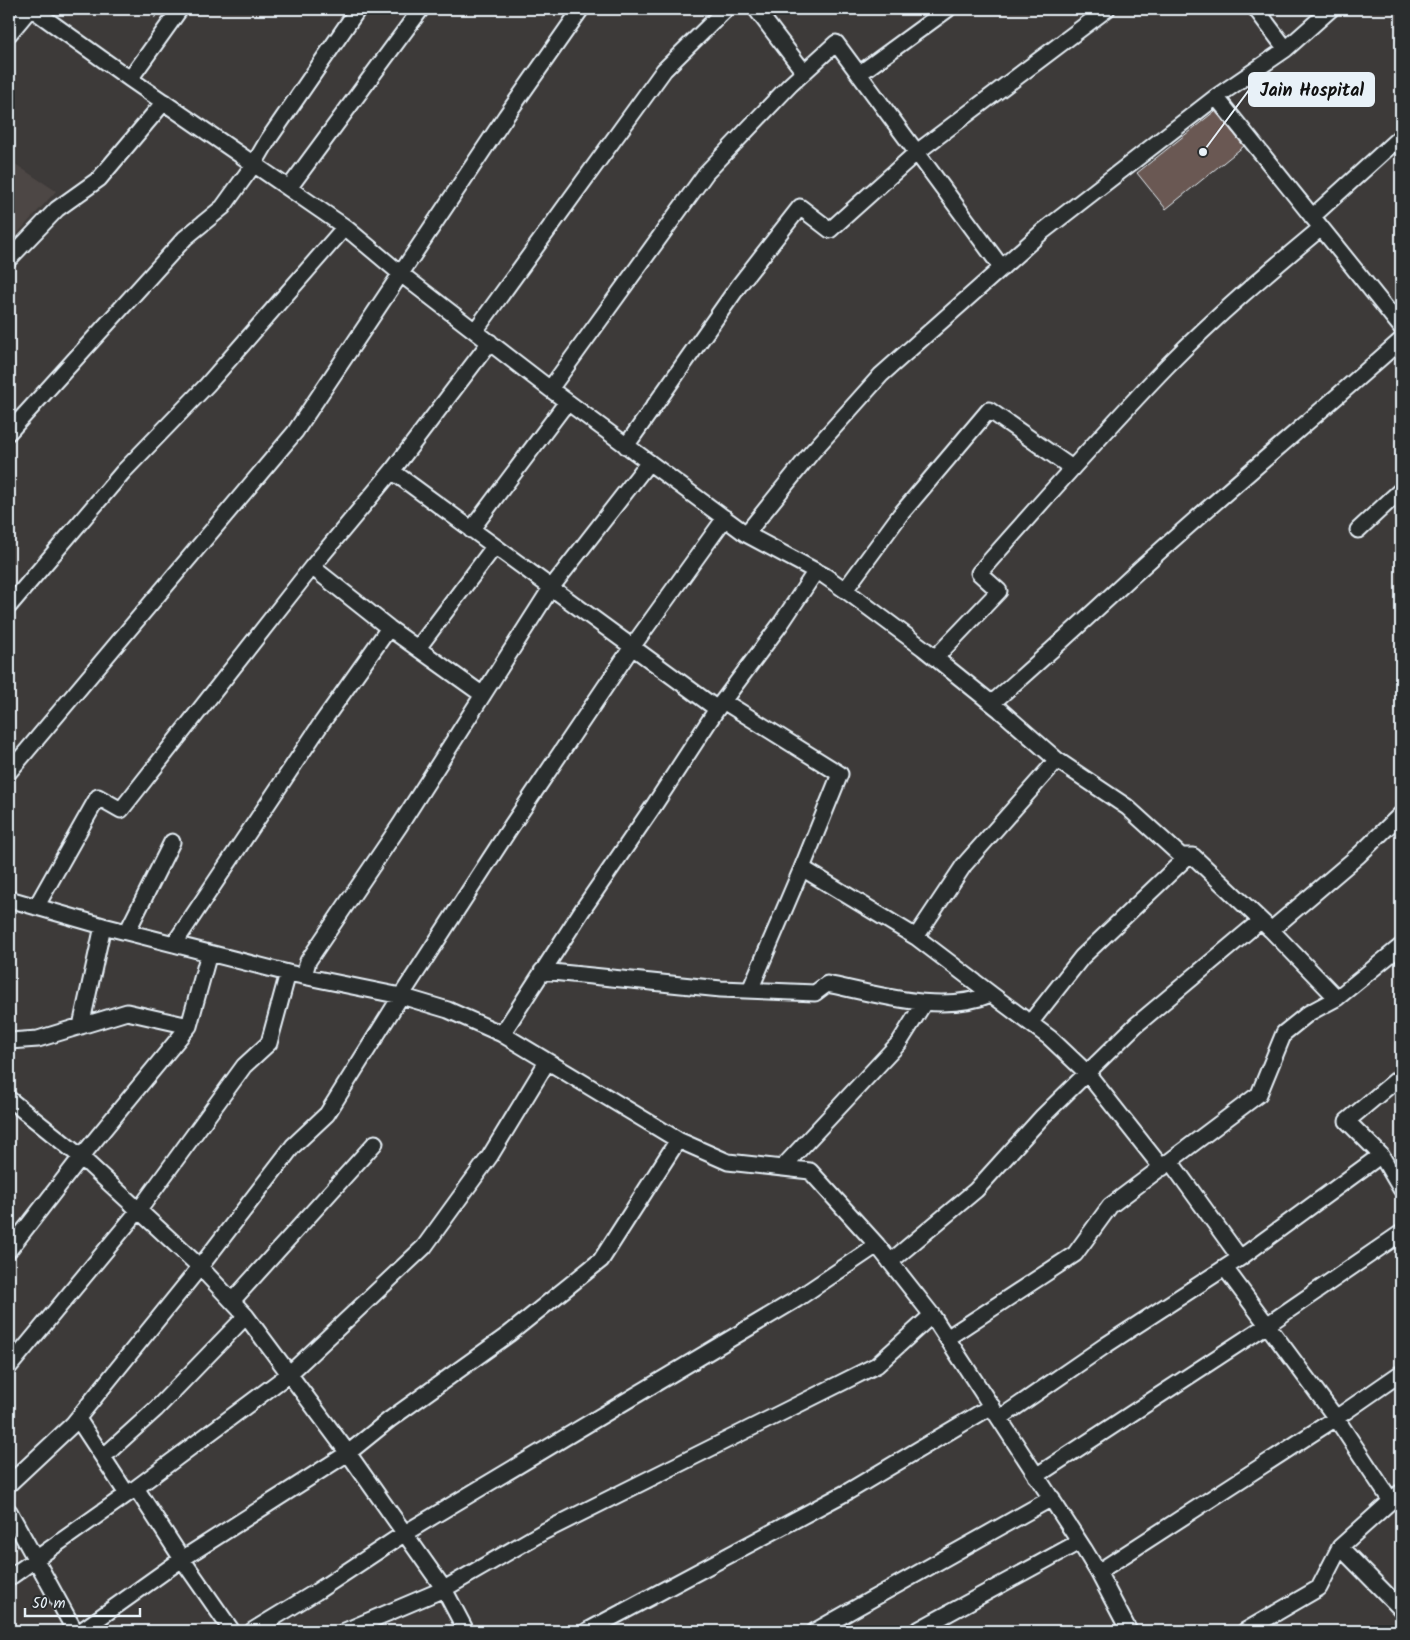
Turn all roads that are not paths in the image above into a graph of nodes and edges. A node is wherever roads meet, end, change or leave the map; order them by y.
1 (31, 9) edge
2 (180, 9) edge
3 (358, 9) edge
4 (421, 9) edge
5 (581, 9) edge
6 (726, 9) edge
7 (756, 9) edge
8 (948, 9) edge
9 (1107, 9) edge
10 (1256, 9) edge
11 (1331, 9) edge
12 (9, 34) edge
13 (1286, 49) junction
14 (804, 72) junction
15 (859, 74) junction
16 (130, 79) junction
17 (1216, 97) junction
18 (164, 102) junction
19 (1401, 136) edge
20 (917, 152) junction
21 (254, 164) junction
22 (290, 188) junction
23 (1316, 222) junction
24 (345, 227) junction
25 (9, 259) edge
26 (1002, 268) junction
27 (401, 274) junction
28 (1401, 327) edge
29 (475, 331) junction
30 (1401, 340) edge
31 (490, 342) junction
32 (550, 389) junction
33 (567, 402) junction
34 (9, 432) edge
35 (626, 446) junction
36 (649, 462) junction
37 (1072, 468) junction
38 (392, 471) junction
39 (1401, 490) edge
40 (725, 518) junction
41 (471, 530) junction
42 (1358, 530) dead end
43 (746, 534) junction
44 (494, 547) junction
45 (312, 567) junction
46 (816, 571) junction
47 (551, 588) junction
48 (845, 590) junction
49 (9, 606) edge
50 (389, 628) junction
51 (632, 647) junction
52 (418, 648) junction
53 (936, 658) junction
54 (483, 695) junction
55 (992, 703) junction
56 (720, 705) junction
57 (1057, 760) junction
58 (9, 772) edge
59 (1401, 814) edge
60 (172, 842) dead end
61 (1188, 856) junction
62 (802, 868) junction
63 (9, 899) edge
64 (36, 908) junction
65 (103, 926) junction
66 (1266, 926) junction
67 (127, 932) junction
68 (916, 938) junction
69 (174, 944) junction
70 (1401, 946) edge
71 (209, 953) junction
72 (542, 971) junction
73 (288, 973) junction
74 (304, 976) junction
75 (750, 990) junction
76 (991, 994) junction
77 (401, 996) junction
78 (1337, 998) junction
79 (924, 1003) junction
80 (1030, 1023) junction
81 (81, 1026) junction
82 (189, 1026) junction
83 (502, 1034) junction
84 (11, 1044) edge
85 (547, 1062) junction
86 (1087, 1073) junction
87 (1401, 1076) edge
88 (9, 1099) edge
89 (678, 1140) junction
90 (375, 1143) dead end
91 (1382, 1154) junction
92 (81, 1157) junction
93 (1166, 1164) junction
94 (782, 1168) junction
95 (1401, 1189) edge
96 (139, 1210) junction
97 (1401, 1233) edge
98 (877, 1245) junction
99 (9, 1250) edge
100 (1240, 1258) junction
101 (890, 1262) junction
102 (200, 1267) junction
103 (1225, 1268) junction
104 (232, 1301) junction
105 (246, 1316) junction
106 (932, 1316) junction
107 (1267, 1325) junction
108 (947, 1338) junction
109 (9, 1367) edge
110 (1401, 1373) edge
111 (289, 1374) junction
112 (996, 1412) junction
113 (1336, 1418) junction
114 (78, 1419) junction
115 (348, 1453) junction
116 (103, 1457) junction
117 (1036, 1476) junction
118 (9, 1484) edge
119 (132, 1491) junction
120 (1396, 1497) edge
121 (1052, 1498) junction
122 (9, 1511) edge
123 (405, 1533) junction
124 (1079, 1542) junction
125 (1340, 1547) junction
126 (182, 1559) junction
127 (36, 1560) junction
128 (1098, 1572) junction
129 (9, 1578) edge
130 (444, 1589) junction
131 (1401, 1609) edge
132 (75, 1631) edge
133 (81, 1631) edge
134 (232, 1631) edge
135 (252, 1631) edge
136 (345, 1631) edge
137 (466, 1631) edge
138 (586, 1631) edge
139 (815, 1631) edge
140 (916, 1631) edge
141 (1129, 1631) edge
142 (1245, 1631) edge

1 - 12 street
1 - 16 street
2 - 16 street
3 - 21 street
4 - 22 street
5 - 27 street
6 - 29 street
7 - 14 street
8 - 15 street
9 - 20 street
10 - 13 street
11 - 13 street
13 - 17 street
14 - 15 street
14 - 32 street
15 - 20 street
16 - 18 street
17 - 23 street
17 - 26 street
18 - 21 street
18 - 25 street
19 - 23 street
20 - 26 street
20 - 35 street
21 - 22 street
21 - 34 street
22 - 24 street
23 - 28 street
23 - 37 street
24 - 27 street
24 - 49 street
26 - 43 street
27 - 29 street
27 - 58 street
29 - 31 street
30 - 55 street
31 - 32 street
31 - 38 street
32 - 33 street
33 - 35 street
33 - 41 street
35 - 36 street
36 - 40 street
36 - 47 street
37 - 48 street
37 - 53 street
38 - 41 street
38 - 45 street
39 - 42 street
40 - 43 street
40 - 51 street
41 - 44 street
43 - 46 street
44 - 47 street
44 - 52 street
45 - 50 street
45 - 64 street
46 - 48 street
46 - 56 street
47 - 51 street
47 - 54 street
48 - 53 street
50 - 52 street
50 - 69 street
51 - 56 street
51 - 77 street
52 - 54 street
53 - 55 street
54 - 74 street
55 - 57 street
56 - 62 street
56 - 72 street
57 - 61 street
57 - 68 street
59 - 66 street
60 - 67 street
61 - 66 street
61 - 80 street
62 - 68 street
62 - 75 street
63 - 64 street
64 - 65 street
65 - 67 street
65 - 81 street
66 - 78 street
66 - 86 street
67 - 69 street
68 - 76 street
69 - 71 street
70 - 78 street
71 - 73 street
71 - 82 street
72 - 75 street
72 - 83 street
73 - 74 street
73 - 96 street
74 - 77 street
75 - 79 street
76 - 79 street
76 - 80 street
77 - 83 street
77 - 102 street
78 - 93 street
79 - 94 street
80 - 86 street
81 - 82 street
81 - 84 street
82 - 92 street
83 - 85 street
85 - 89 street
85 - 111 street
86 - 93 street
86 - 101 street
87 - 91 street
88 - 92 street
89 - 94 street
89 - 115 street
90 - 104 street
91 - 95 street
91 - 100 street
92 - 96 street
92 - 99 street
93 - 100 street
93 - 108 street
94 - 98 street
96 - 102 street
96 - 109 street
97 - 107 street
98 - 101 street
98 - 123 street
100 - 103 street
101 - 106 street
102 - 104 street
102 - 114 street
103 - 107 street
103 - 112 street
104 - 105 street
105 - 111 street
105 - 116 street
106 - 108 street
106 - 130 street
107 - 113 street
107 - 117 street
108 - 112 street
110 - 113 street
111 - 115 street
111 - 119 street
112 - 117 street
112 - 138 street
113 - 120 street
113 - 128 street
114 - 116 street
114 - 118 street
115 - 123 street
115 - 126 street
116 - 119 street
117 - 121 street
119 - 126 street
119 - 127 street
120 - 125 street
121 - 124 street
121 - 139 street
122 - 127 street
123 - 130 street
123 - 135 street
124 - 128 street
124 - 140 street
125 - 131 street
125 - 142 street
126 - 133 street
126 - 134 street
127 - 129 street
127 - 132 street
128 - 141 street
130 - 136 street
130 - 137 street

